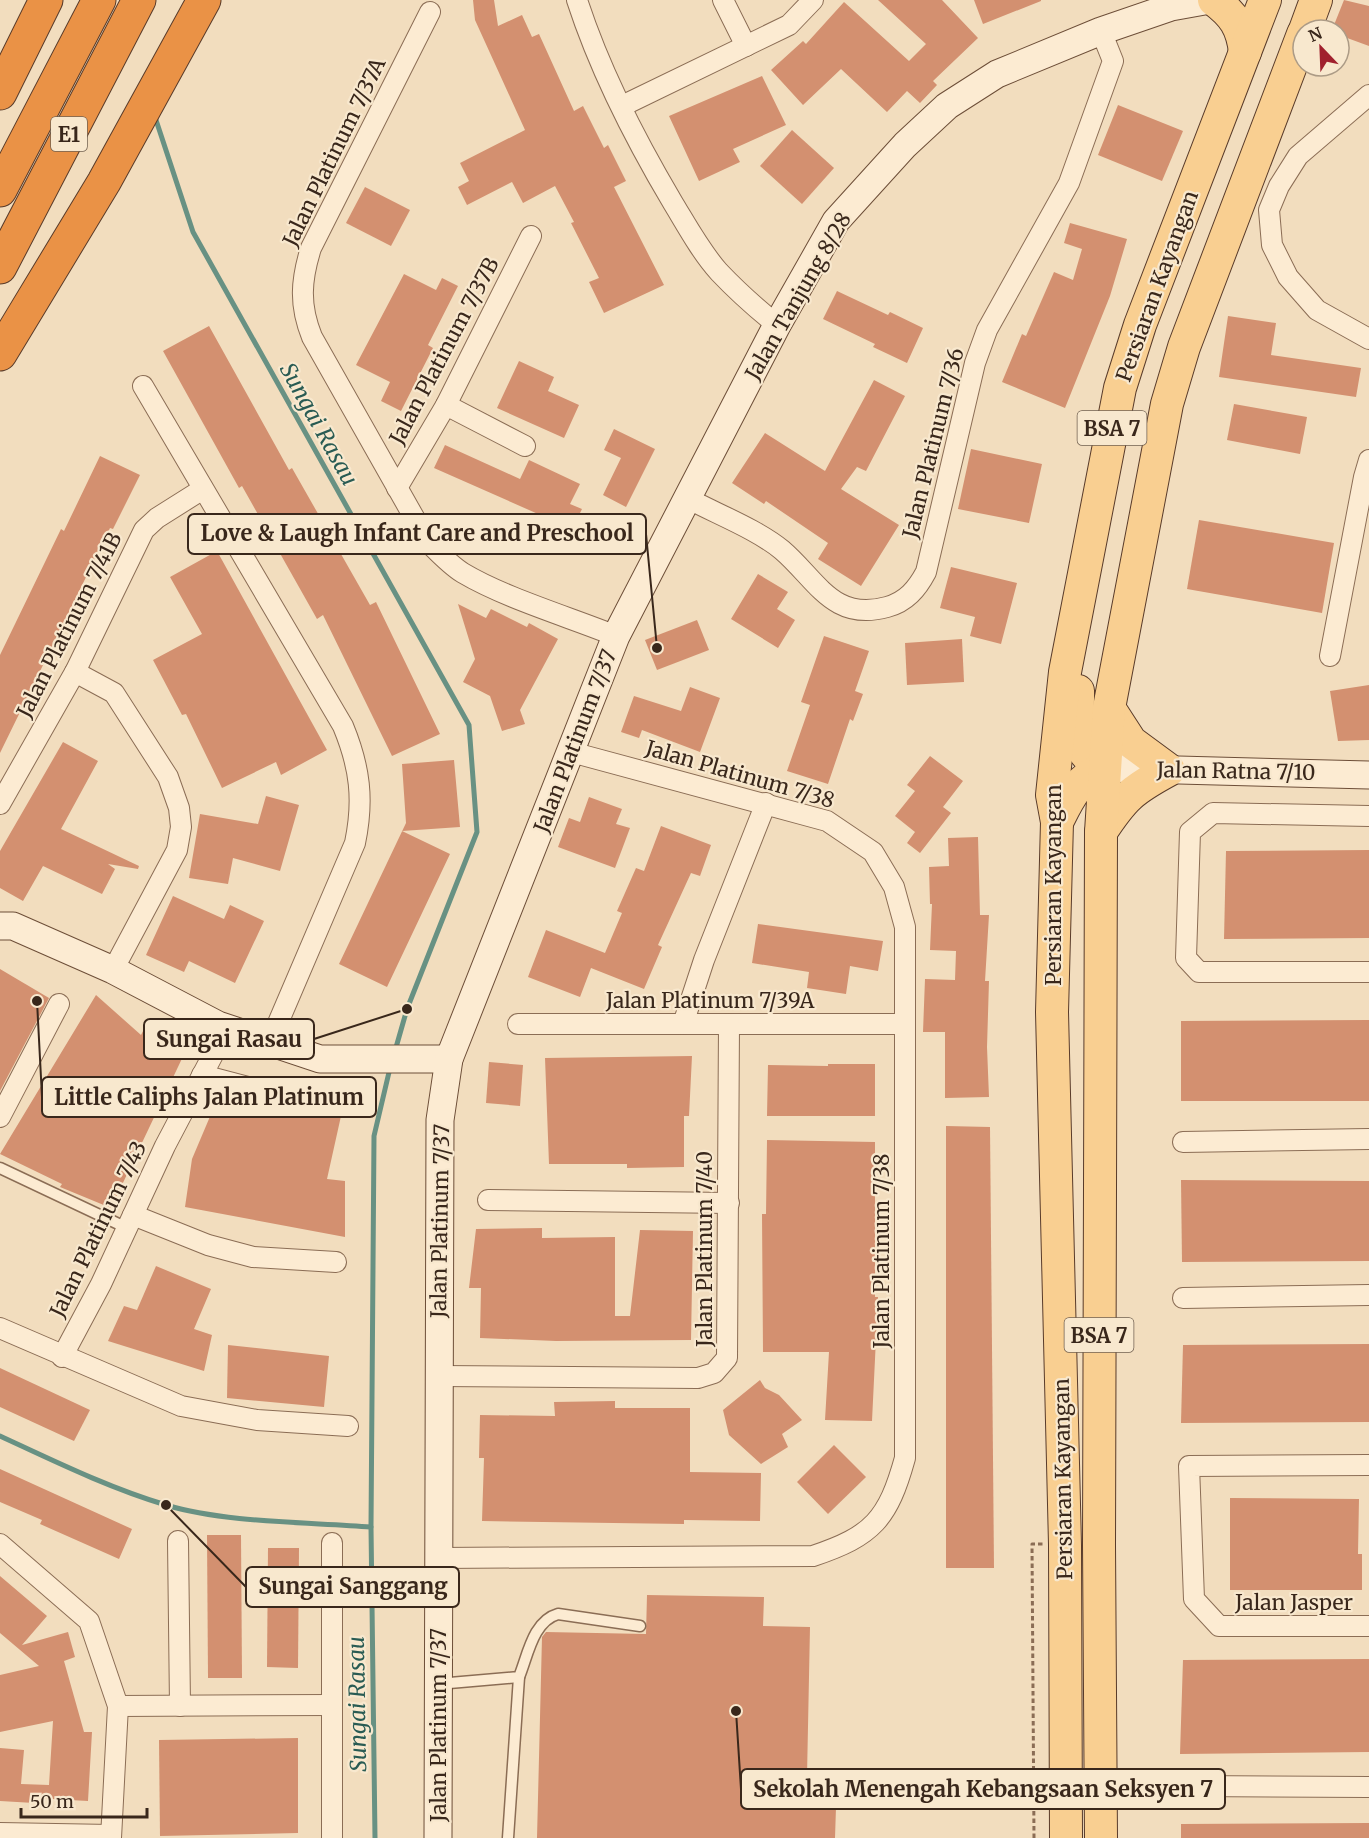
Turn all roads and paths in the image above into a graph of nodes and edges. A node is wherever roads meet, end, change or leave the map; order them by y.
1 (46, 0) edge
2 (99, 0) edge
3 (139, 0) edge
4 (204, 0) edge
5 (577, 0) edge
6 (723, 0) edge
7 (813, 0) edge
8 (1212, 0) edge
9 (1264, 0) edge
10 (1316, 0) edge
11 (430, 12) dead end
12 (1309, 18) edge
13 (1101, 31) junction
14 (746, 46) junction
15 (1245, 52) junction
16 (1291, 66) edge
17 (0, 93) edge
18 (1369, 95) edge
19 (622, 106) junction
20 (0, 190) edge
21 (531, 236) dead end
22 (0, 267) edge
23 (777, 325) junction
24 (1369, 339) edge
25 (0, 354) edge
26 (142, 386) dead end
27 (446, 405) junction
28 (525, 446) dead end
29 (1369, 460) edge
30 (397, 488) junction
31 (203, 489) junction
32 (689, 499) junction
33 (1077, 611) junction
34 (616, 636) junction
35 (1330, 656) dead end
36 (75, 672) junction
37 (1109, 708) junction
38 (571, 752) junction
39 (1104, 768) junction
40 (1169, 770) junction
41 (1369, 775) edge
42 (766, 802) junction
43 (0, 804) edge
44 (1369, 816) edge
45 (1057, 822) junction
46 (1101, 832) junction
47 (0, 926) edge
48 (113, 970) junction
49 (1369, 972) edge
50 (59, 1004) dead end
51 (518, 1024) dead end
52 (683, 1024) junction
53 (729, 1024) junction
54 (903, 1024) junction
55 (218, 1025) junction
56 (269, 1044) junction
57 (449, 1059) junction
58 (202, 1075) junction
59 (351, 1102) dead end
60 (0, 1118) edge
61 (1369, 1139) edge
62 (1182, 1142) dead end
63 (0, 1168) edge
64 (488, 1200) dead end
65 (729, 1203) junction
66 (130, 1222) junction
67 (336, 1262) dead end
68 (1369, 1295) edge
69 (1183, 1298) dead end
70 (0, 1328) edge
71 (62, 1357) junction
72 (439, 1376) junction
73 (348, 1426) dead end
74 (1369, 1465) edge
75 (178, 1541) dead end
76 (332, 1543) dead end
77 (0, 1544) edge
78 (1065, 1545) junction
79 (438, 1558) junction
80 (640, 1626) dead end
81 (1369, 1626) edge
82 (519, 1677) junction
83 (438, 1684) junction
84 (332, 1705) junction
85 (118, 1706) junction
86 (180, 1706) junction
87 (1189, 1786) dead end
88 (1369, 1787) edge
89 (0, 1833) edge
90 (111, 1836) edge
91 (332, 1838) edge
92 (438, 1838) edge
93 (508, 1838) edge
94 (1034, 1838) edge
95 (1066, 1838) edge
96 (1101, 1838) edge

1 - 17 highway
2 - 20 highway, E1
3 - 22 highway, E1
4 - 25 highway
5 - 19 street
6 - 14 street
7 - 14 street
8 - 13 street, Jalan Tanjung 8/28
8 - 15 main road
9 - 15 main road, Persiaran Kayangan / BSA 7
10 - 12 main road, Persiaran Kayangan / BSA 7
11 - 30 street, Jalan Platinum 7/37A
13 - 23 street, Jalan Tanjung 8/28
13 - 32 street, Jalan Platinum 7/36
14 - 19 street
15 - 33 main road, Persiaran Kayangan / BSA 7
16 - 37 main road, Persiaran Kayangan / BSA 7
18 - 24 street
19 - 23 street
21 - 27 street, Jalan Platinum 7/37B
23 - 32 street, Jalan Tanjung 8/28
26 - 31 street
27 - 28 street
27 - 30 street, Jalan Platinum 7/37B
29 - 35 street
30 - 34 street, Jalan Platinum 7/37A
31 - 36 street, Jalan Platinum 7/41B
31 - 56 street
32 - 34 street, Jalan Tanjung 8/28
33 - 39 main road
33 - 45 main road, Persiaran Kayangan / BSA 7
34 - 38 street, Jalan Platinum 7/37
36 - 43 street, Jalan Platinum 7/41B
36 - 48 street
37 - 39 main road, Persiaran Kayangan / BSA 7
37 - 40 main road
38 - 42 street, Jalan Platinum 7/38
38 - 57 street, Jalan Platinum 7/37
39 - 40 street, Jalan Ratna 7/10
39 - 45 main road
39 - 46 main road, Persiaran Kayangan / BSA 7
40 - 41 street, Jalan Ratna 7/10
40 - 46 main road
42 - 52 street
42 - 54 street, Jalan Platinum 7/38
44 - 49 street
45 - 78 main road, Persiaran Kayangan / BSA 7
46 - 96 main road, Persiaran Kayangan / BSA 7
47 - 48 street
48 - 55 street
50 - 60 street
51 - 52 street, Jalan Platinum 7/39A
52 - 53 street, Jalan Platinum 7/39A
53 - 54 street, Jalan Platinum 7/39A
53 - 65 street, Jalan Platinum 7/40
54 - 79 street, Jalan Platinum 7/38
55 - 56 street
55 - 58 street, Jalan Platinum 7/43
56 - 57 street
57 - 72 street, Jalan Platinum 7/37
58 - 59 street
58 - 66 street, Jalan Platinum 7/43
61 - 62 street
63 - 66 lane
64 - 65 street
65 - 72 street, Jalan Platinum 7/40
66 - 67 street
66 - 71 street, Jalan Platinum 7/43
68 - 69 street
70 - 71 street
71 - 73 street
72 - 79 street, Jalan Platinum 7/37
74 - 81 street, Jalan Jasper
75 - 86 street
76 - 84 street
77 - 85 street
78 - 94 path
78 - 95 main road, Persiaran Kayangan / BSA 7
79 - 83 street, Jalan Platinum 7/37
80 - 82 lane
82 - 83 lane
82 - 93 lane
83 - 92 street, Jalan Platinum 7/37
84 - 86 street
84 - 91 street
85 - 86 street
85 - 90 street
87 - 88 street
89 - 90 street

